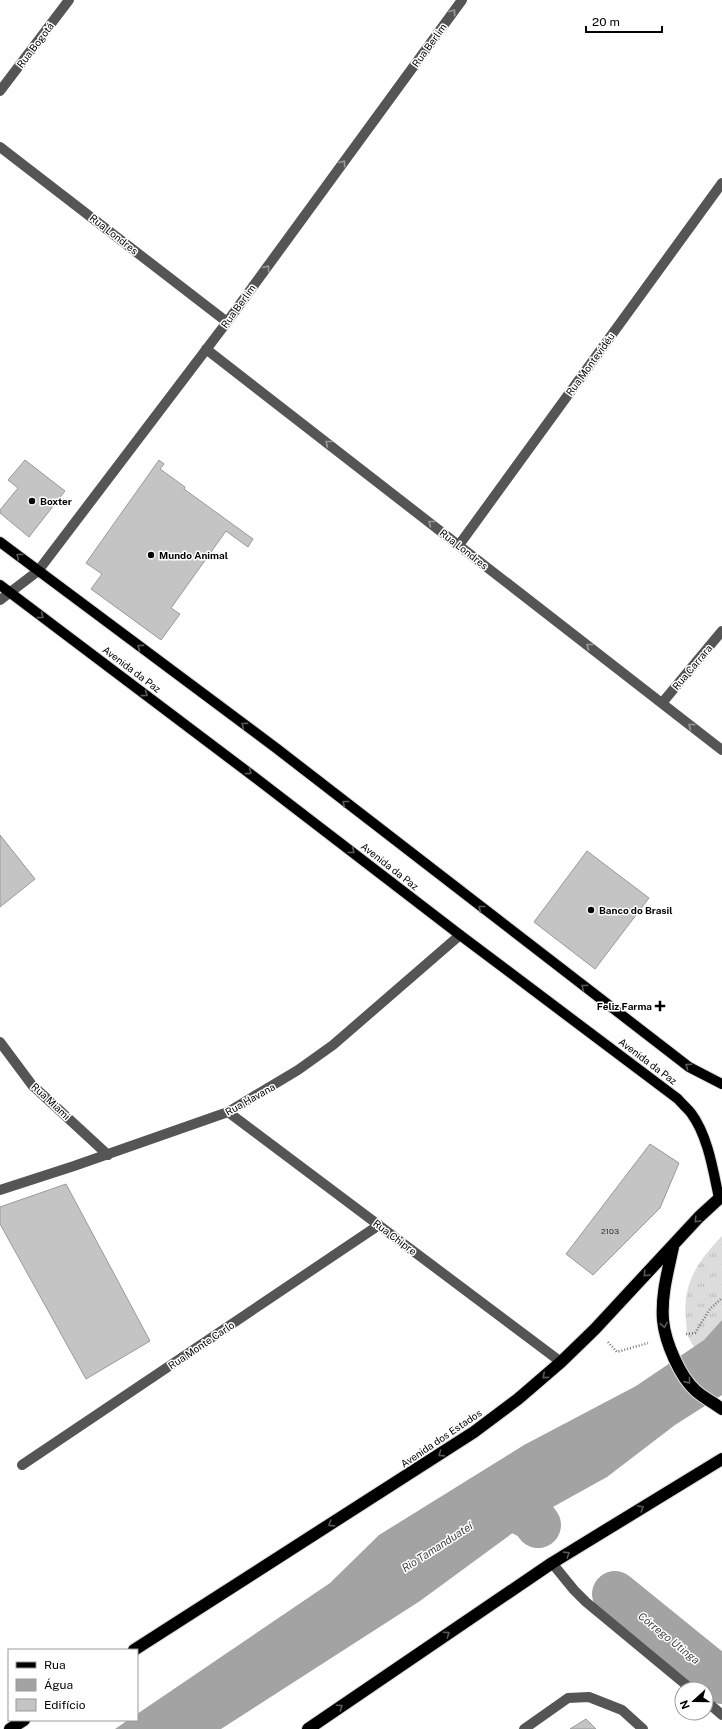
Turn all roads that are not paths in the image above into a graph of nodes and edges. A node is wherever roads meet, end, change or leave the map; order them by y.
1 (69, 0) edge
2 (462, 0) edge
3 (0, 91) edge
4 (0, 147) edge
5 (722, 183) edge
6 (227, 322) junction
7 (206, 348) junction
8 (0, 542) edge
9 (459, 545) junction
10 (38, 571) junction
11 (0, 585) edge
12 (9, 593) junction
13 (0, 600) edge
14 (722, 631) edge
15 (662, 703) junction
16 (722, 750) edge
17 (460, 935) junction
18 (0, 1042) edge
19 (722, 1084) edge
20 (228, 1112) junction
21 (108, 1155) junction
22 (0, 1190) edge
23 (721, 1197) edge
24 (379, 1225) junction
25 (673, 1246) junction
26 (561, 1362) junction
27 (717, 1406) edge
28 (722, 1460) edge
29 (22, 1465) dead end
30 (552, 1563) junction
31 (136, 1649) edge
32 (682, 1681) edge
33 (714, 1708) edge
34 (722, 1715) edge
35 (22, 1721) edge
36 (10, 1729) edge
37 (308, 1729) edge
38 (524, 1729) edge
39 (643, 1729) edge

1 - 3 street, Rua Bogotá
6 -> 2 street, Rua Berlim
4 - 6 street, Rua Londres
5 - 9 street, Rua Montevidéu
6 - 7 street, Rua Berlim
9 -> 7 street, Rua Londres
7 - 10 street, Rua Berlim
10 -> 8 main road, Avenida da Paz
15 -> 9 street, Rua Londres
10 - 12 street, Rua Berlim
19 -> 10 main road, Avenida da Paz
11 - 12 main road, Avenida da Paz
12 - 13 street, Rua Berlim
12 -> 17 main road, Avenida da Paz
14 - 15 street, Rua Carrara
16 -> 15 street, Rua Londres
17 - 20 street, Rua Havana
17 - 23 main road, Avenida da Paz
18 - 21 street, Rua Miami
20 - 21 street, Rua Havana
20 - 24 street, Rua Chipre
21 - 22 street, Rua Havana
23 -> 25 highway, Avenida dos Estados
24 - 26 street, Rua Chipre
24 - 29 street, Rua Monte Carlo
25 -> 26 highway, Avenida dos Estados
25 -> 27 highway
26 -> 31 highway, Avenida dos Estados
30 -> 28 highway
30 - 32 street
37 -> 30 highway
33 - 34 street
35 - 36 highway
38 - 39 street

